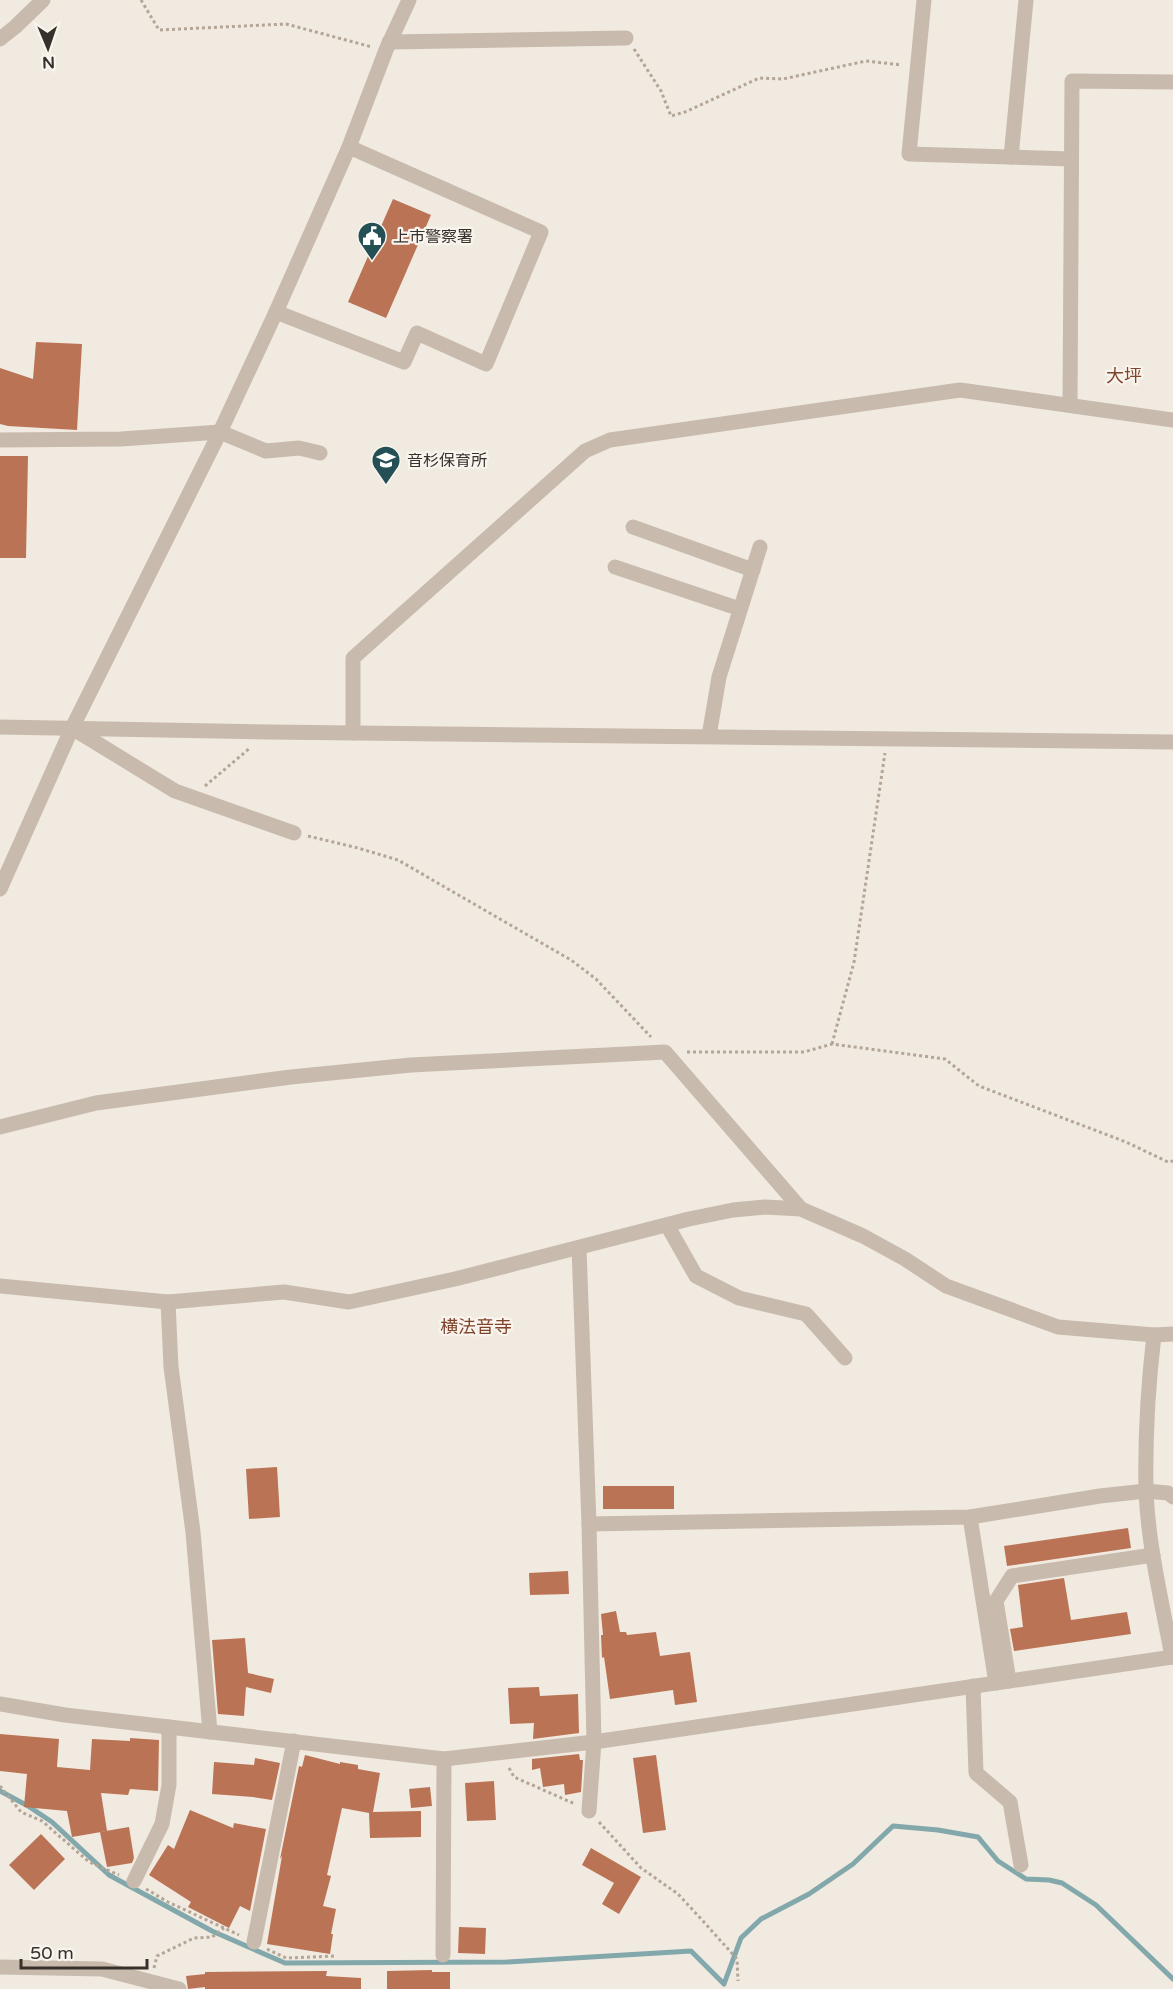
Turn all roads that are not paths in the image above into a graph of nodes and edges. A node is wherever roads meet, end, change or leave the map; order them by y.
1 (43, 0) edge
2 (409, 0) edge
3 (924, 0) edge
4 (1026, 0) edge
5 (626, 38) road end
6 (0, 39) edge
7 (387, 46) junction
8 (1173, 82) edge
9 (349, 147) junction
10 (1011, 157) junction
11 (1071, 159) junction
12 (276, 312) junction
13 (1070, 405) junction
14 (1173, 420) edge
15 (220, 432) junction
16 (0, 440) edge
17 (320, 453) dead end
18 (633, 527) dead end
19 (760, 547) dead end
20 (615, 567) dead end
21 (753, 570) junction
22 (740, 609) junction
23 (0, 727) edge
24 (72, 728) junction
25 (353, 733) junction
26 (709, 736) junction
27 (1173, 742) edge
28 (294, 833) road end
29 (0, 889) edge
30 (0, 1127) edge
31 (801, 1209) junction
32 (667, 1225) junction
33 (579, 1248) junction
34 (0, 1286) edge
35 (168, 1302) junction
36 (1173, 1334) edge
37 (1154, 1335) junction
38 (846, 1358) dead end
39 (1146, 1491) junction
40 (1173, 1497) edge
41 (970, 1517) junction
42 (589, 1524) junction
43 (1154, 1555) junction
44 (1172, 1657) edge
45 (1002, 1682) junction
46 (973, 1686) junction
47 (0, 1704) edge
48 (169, 1726) junction
49 (210, 1732) junction
50 (294, 1741) junction
51 (594, 1742) junction
52 (444, 1759) junction
53 (590, 1811) road end
54 (1021, 1865) dead end
55 (134, 1881) road end
56 (254, 1942) road end
57 (443, 1955) dead end
58 (0, 1967) edge
59 (179, 1989) edge

1 - 6 street
2 - 7 street
3 - 10 street
4 - 10 street
5 - 7 street
7 - 9 street
8 - 11 street
9 - 12 street
9 - 12 street
10 - 11 street
11 - 13 street
12 - 15 street
13 - 14 street
13 - 25 street
15 - 16 street
15 - 17 street
15 - 24 street
18 - 21 street
19 - 21 street
20 - 22 street
21 - 22 street
22 - 26 street
23 - 24 street
24 - 25 street
24 - 28 street
24 - 29 street
25 - 26 street
26 - 27 street
30 - 31 street
31 - 32 street
31 - 37 street
32 - 33 street
32 - 38 street
33 - 35 street
33 - 42 street
34 - 35 street
35 - 49 street
36 - 37 street
37 - 39 street
39 - 40 street
39 - 41 street
39 - 43 street
41 - 42 street
41 - 45 street
42 - 51 street
43 - 44 street
43 - 45 street
44 - 45 street
45 - 46 street
46 - 51 street
46 - 54 street
47 - 48 street
48 - 49 street
48 - 55 street
49 - 50 street
50 - 52 street
50 - 56 street
51 - 52 street
51 - 53 street
52 - 57 street
58 - 59 street

